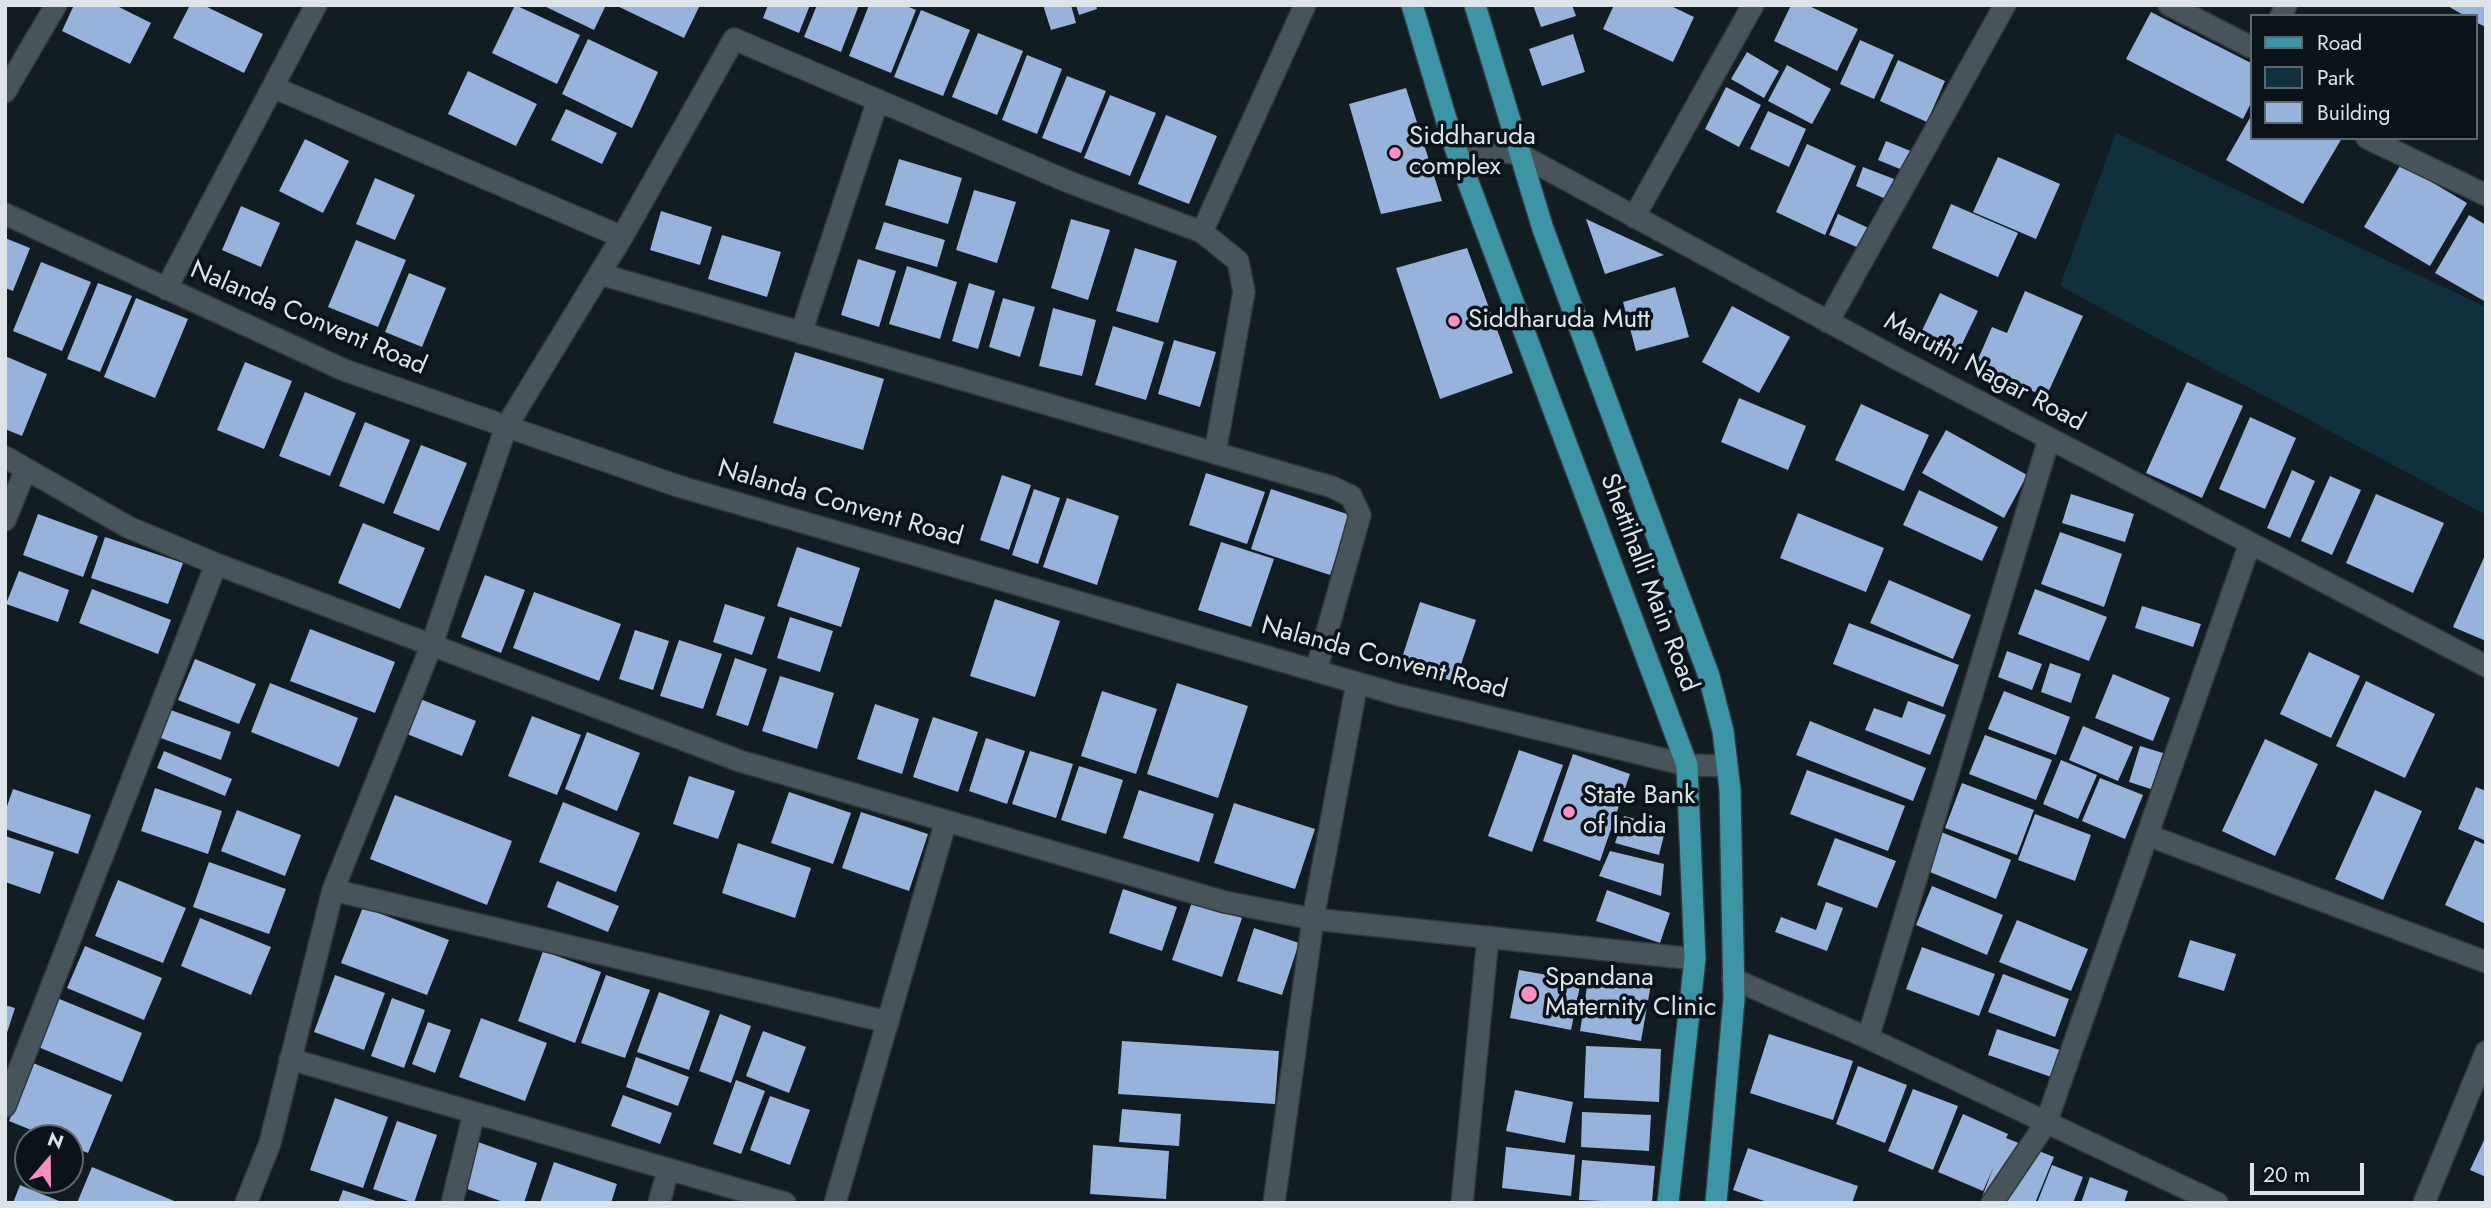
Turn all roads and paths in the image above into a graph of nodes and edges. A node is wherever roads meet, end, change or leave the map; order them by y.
1 (56, 5) edge
2 (316, 5) edge
3 (1305, 5) edge
4 (1412, 5) edge
5 (1475, 5) edge
6 (1753, 5) edge
7 (2005, 5) edge
8 (2169, 5) edge
9 (2250, 46) edge
10 (273, 87) junction
11 (5, 92) edge
12 (878, 100) junction
13 (2372, 140) edge
14 (1453, 142) junction
15 (1521, 155) junction
16 (2486, 195) edge
17 (5, 214) edge
18 (1634, 217) junction
19 (1202, 232) junction
20 (622, 237) junction
21 (600, 274) junction
22 (166, 289) junction
23 (1828, 322) junction
24 (801, 332) junction
25 (506, 427) junction
26 (2049, 439) junction
27 (1216, 453) junction
28 (5, 457) edge
29 (26, 469) junction
30 (5, 520) edge
31 (2250, 543) junction
32 (216, 564) junction
33 (432, 643) junction
34 (2486, 666) edge
35 (1316, 671) junction
36 (1357, 683) junction
37 (1687, 765) junction
38 (1727, 766) junction
39 (946, 821) junction
40 (2147, 835) junction
41 (333, 890) junction
42 (1313, 919) junction
43 (1488, 937) junction
44 (1695, 958) junction
45 (2486, 961) edge
46 (1733, 979) junction
47 (888, 1022) junction
48 (1868, 1038) junction
49 (2486, 1052) edge
50 (290, 1059) junction
51 (5, 1106) edge
52 (474, 1113) junction
53 (2046, 1123) junction
54 (667, 1170) junction
55 (246, 1203) edge
56 (452, 1203) edge
57 (659, 1203) edge
58 (785, 1203) edge
59 (835, 1203) edge
60 (1274, 1203) edge
61 (1462, 1203) edge
62 (1668, 1203) edge
63 (1716, 1203) edge
64 (1992, 1203) edge
65 (2217, 1203) edge
66 (2424, 1203) edge

1 - 11 street
2 - 10 street
3 - 19 street
4 - 14 main road, Shettihalli Main Road
5 - 15 main road, Shettihalli Main Road
6 - 18 street
7 - 23 street
8 - 9 street
10 - 20 street
10 - 22 street
12 - 19 street
12 - 20 street
12 - 24 street
13 - 16 street
14 - 15 street, Maruthi Nagar Road
14 - 37 main road, Shettihalli Main Road
15 - 18 street, Maruthi Nagar Road
15 - 38 main road, Shettihalli Main Road
17 - 22 street, Nalanda Convent Road
18 - 23 street, Maruthi Nagar Road
19 - 27 street
20 - 21 street
21 - 24 street
21 - 25 street
22 - 25 street, Nalanda Convent Road
23 - 26 street, Maruthi Nagar Road
24 - 27 street
25 - 33 street
25 - 35 street, Nalanda Convent Road
26 - 31 street, Maruthi Nagar Road
26 - 48 street
27 - 35 street
28 - 29 street
29 - 30 street
29 - 32 street
31 - 34 street, Maruthi Nagar Road
31 - 40 street
32 - 33 street
32 - 51 street
33 - 39 street
33 - 41 street
35 - 36 street, Nalanda Convent Road
36 - 37 street, Nalanda Convent Road
36 - 42 street
37 - 38 street, Nalanda Convent Road
37 - 44 main road, Shettihalli Main Road
38 - 46 main road, Shettihalli Main Road
39 - 42 street
39 - 47 street
40 - 45 street
40 - 53 street
41 - 47 street
41 - 50 street
42 - 43 street
42 - 60 street
43 - 44 street
43 - 61 street
44 - 62 main road, Shettihalli Main Road
46 - 48 street
46 - 63 main road, Shettihalli Main Road
47 - 59 street
48 - 53 street
49 - 66 street
50 - 52 street
50 - 55 street
52 - 54 street
52 - 56 street
53 - 64 street
53 - 65 street
54 - 57 street
54 - 58 street

